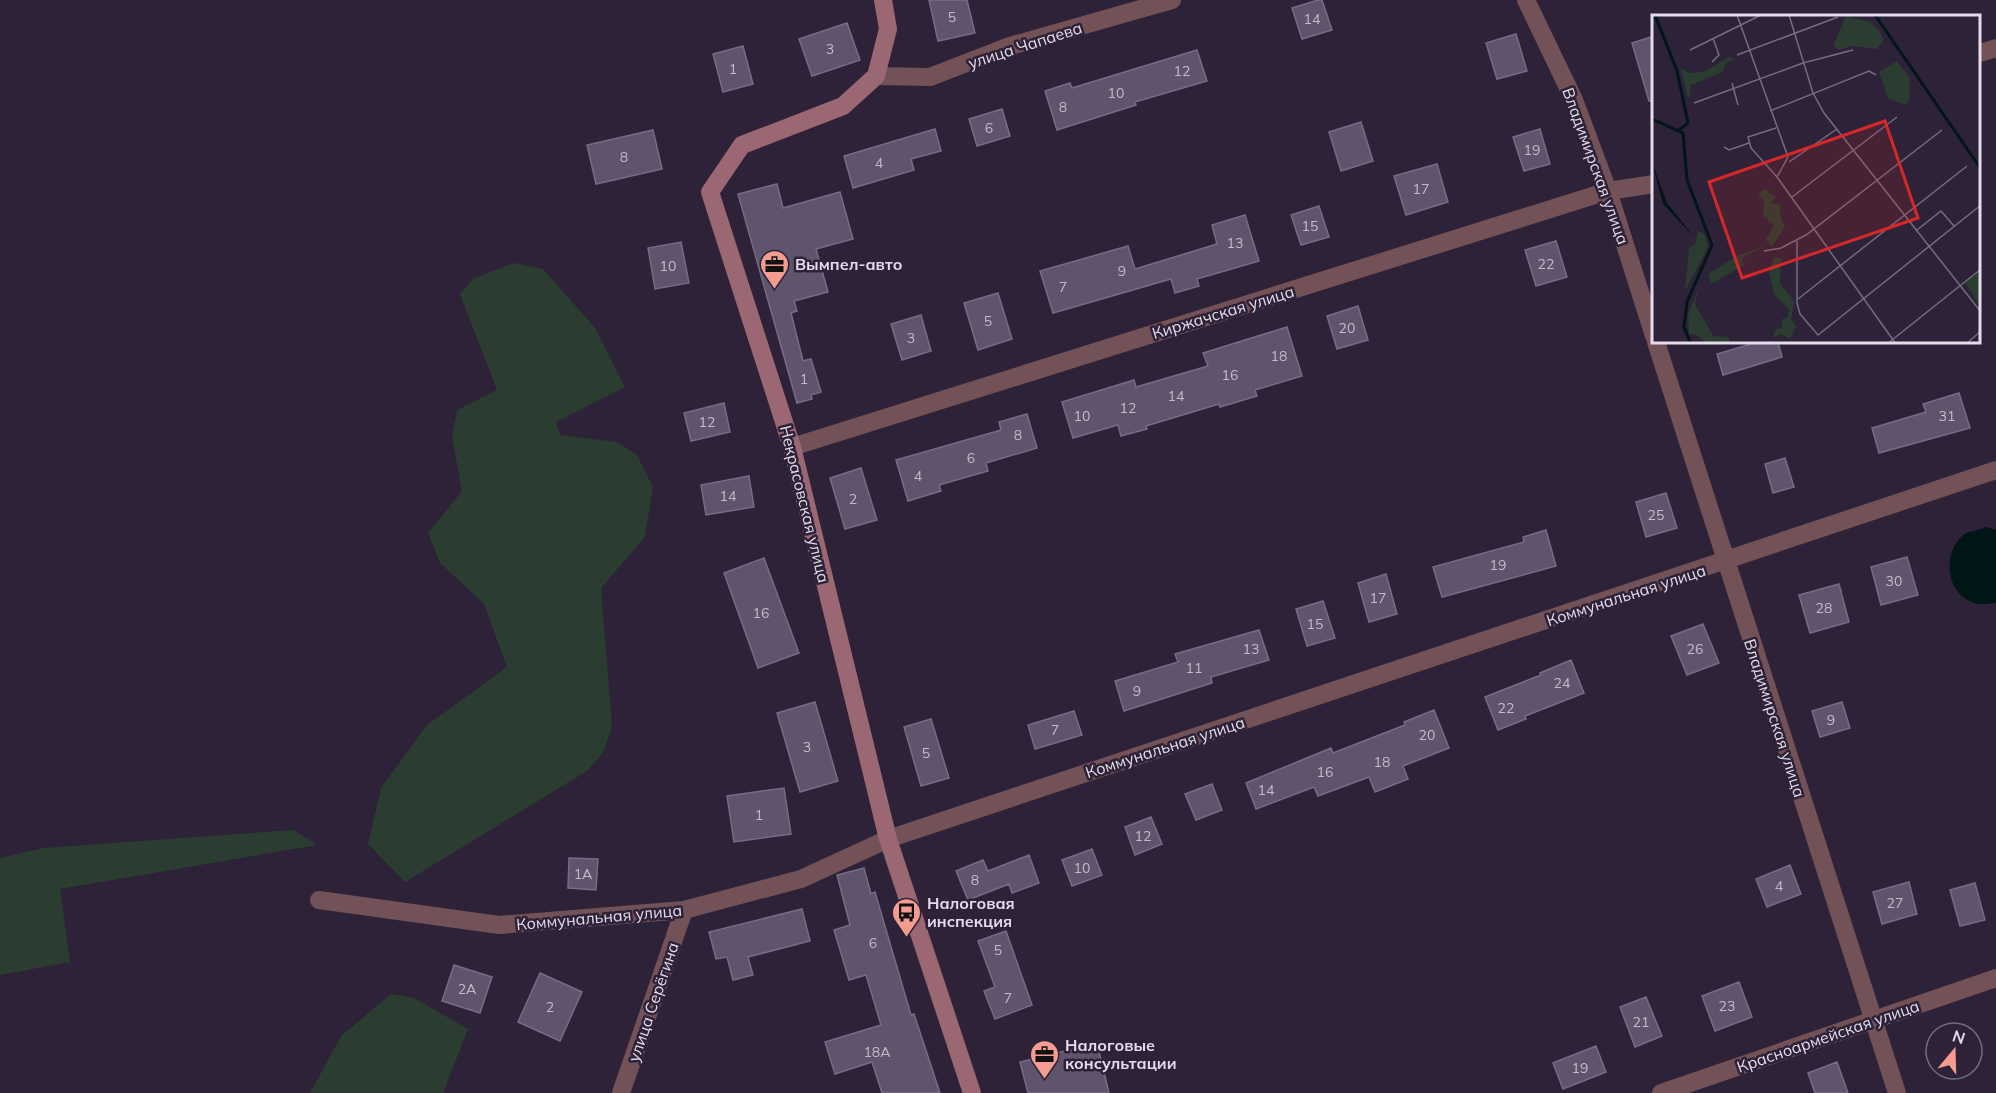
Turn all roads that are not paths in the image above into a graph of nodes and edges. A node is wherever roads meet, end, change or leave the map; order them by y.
1 (884, 0) edge
2 (1172, 0) edge
3 (1526, 0) edge
4 (1996, 48) edge
5 (1981, 53) edge
6 (876, 76) junction
7 (1652, 184) edge
8 (1608, 191) junction
9 (1652, 330) edge
10 (1657, 344) edge
11 (792, 447) junction
12 (1996, 470) edge
13 (1725, 562) junction
14 (888, 839) junction
15 (319, 900) dead end
16 (684, 910) junction
17 (1996, 978) edge
18 (1873, 1022) junction
19 (621, 1093) edge
20 (972, 1093) edge
21 (1660, 1093) edge
22 (1897, 1093) edge

1 - 6 street
2 - 6 street, улица Чапаева
3 - 8 street, Владимирская улица
4 - 5 street
6 - 11 street, Некрасовская улица
7 - 8 street, Киржачская улица
8 - 9 street, Владимирская улица
8 - 11 street, Киржачская улица
10 - 13 street, Владимирская улица
11 - 14 street, Некрасовская улица
12 - 13 street, Коммунальная улица
13 - 14 street, Коммунальная улица
13 - 18 street, Владимирская улица
14 - 16 street, Коммунальная улица
14 - 20 street, Некрасовская улица
15 - 16 street, Коммунальная улица
16 - 19 street, улица Серёгина
17 - 18 street, Красноармейская улица
18 - 21 street, Красноармейская улица
18 - 22 street, Владимирская улица

